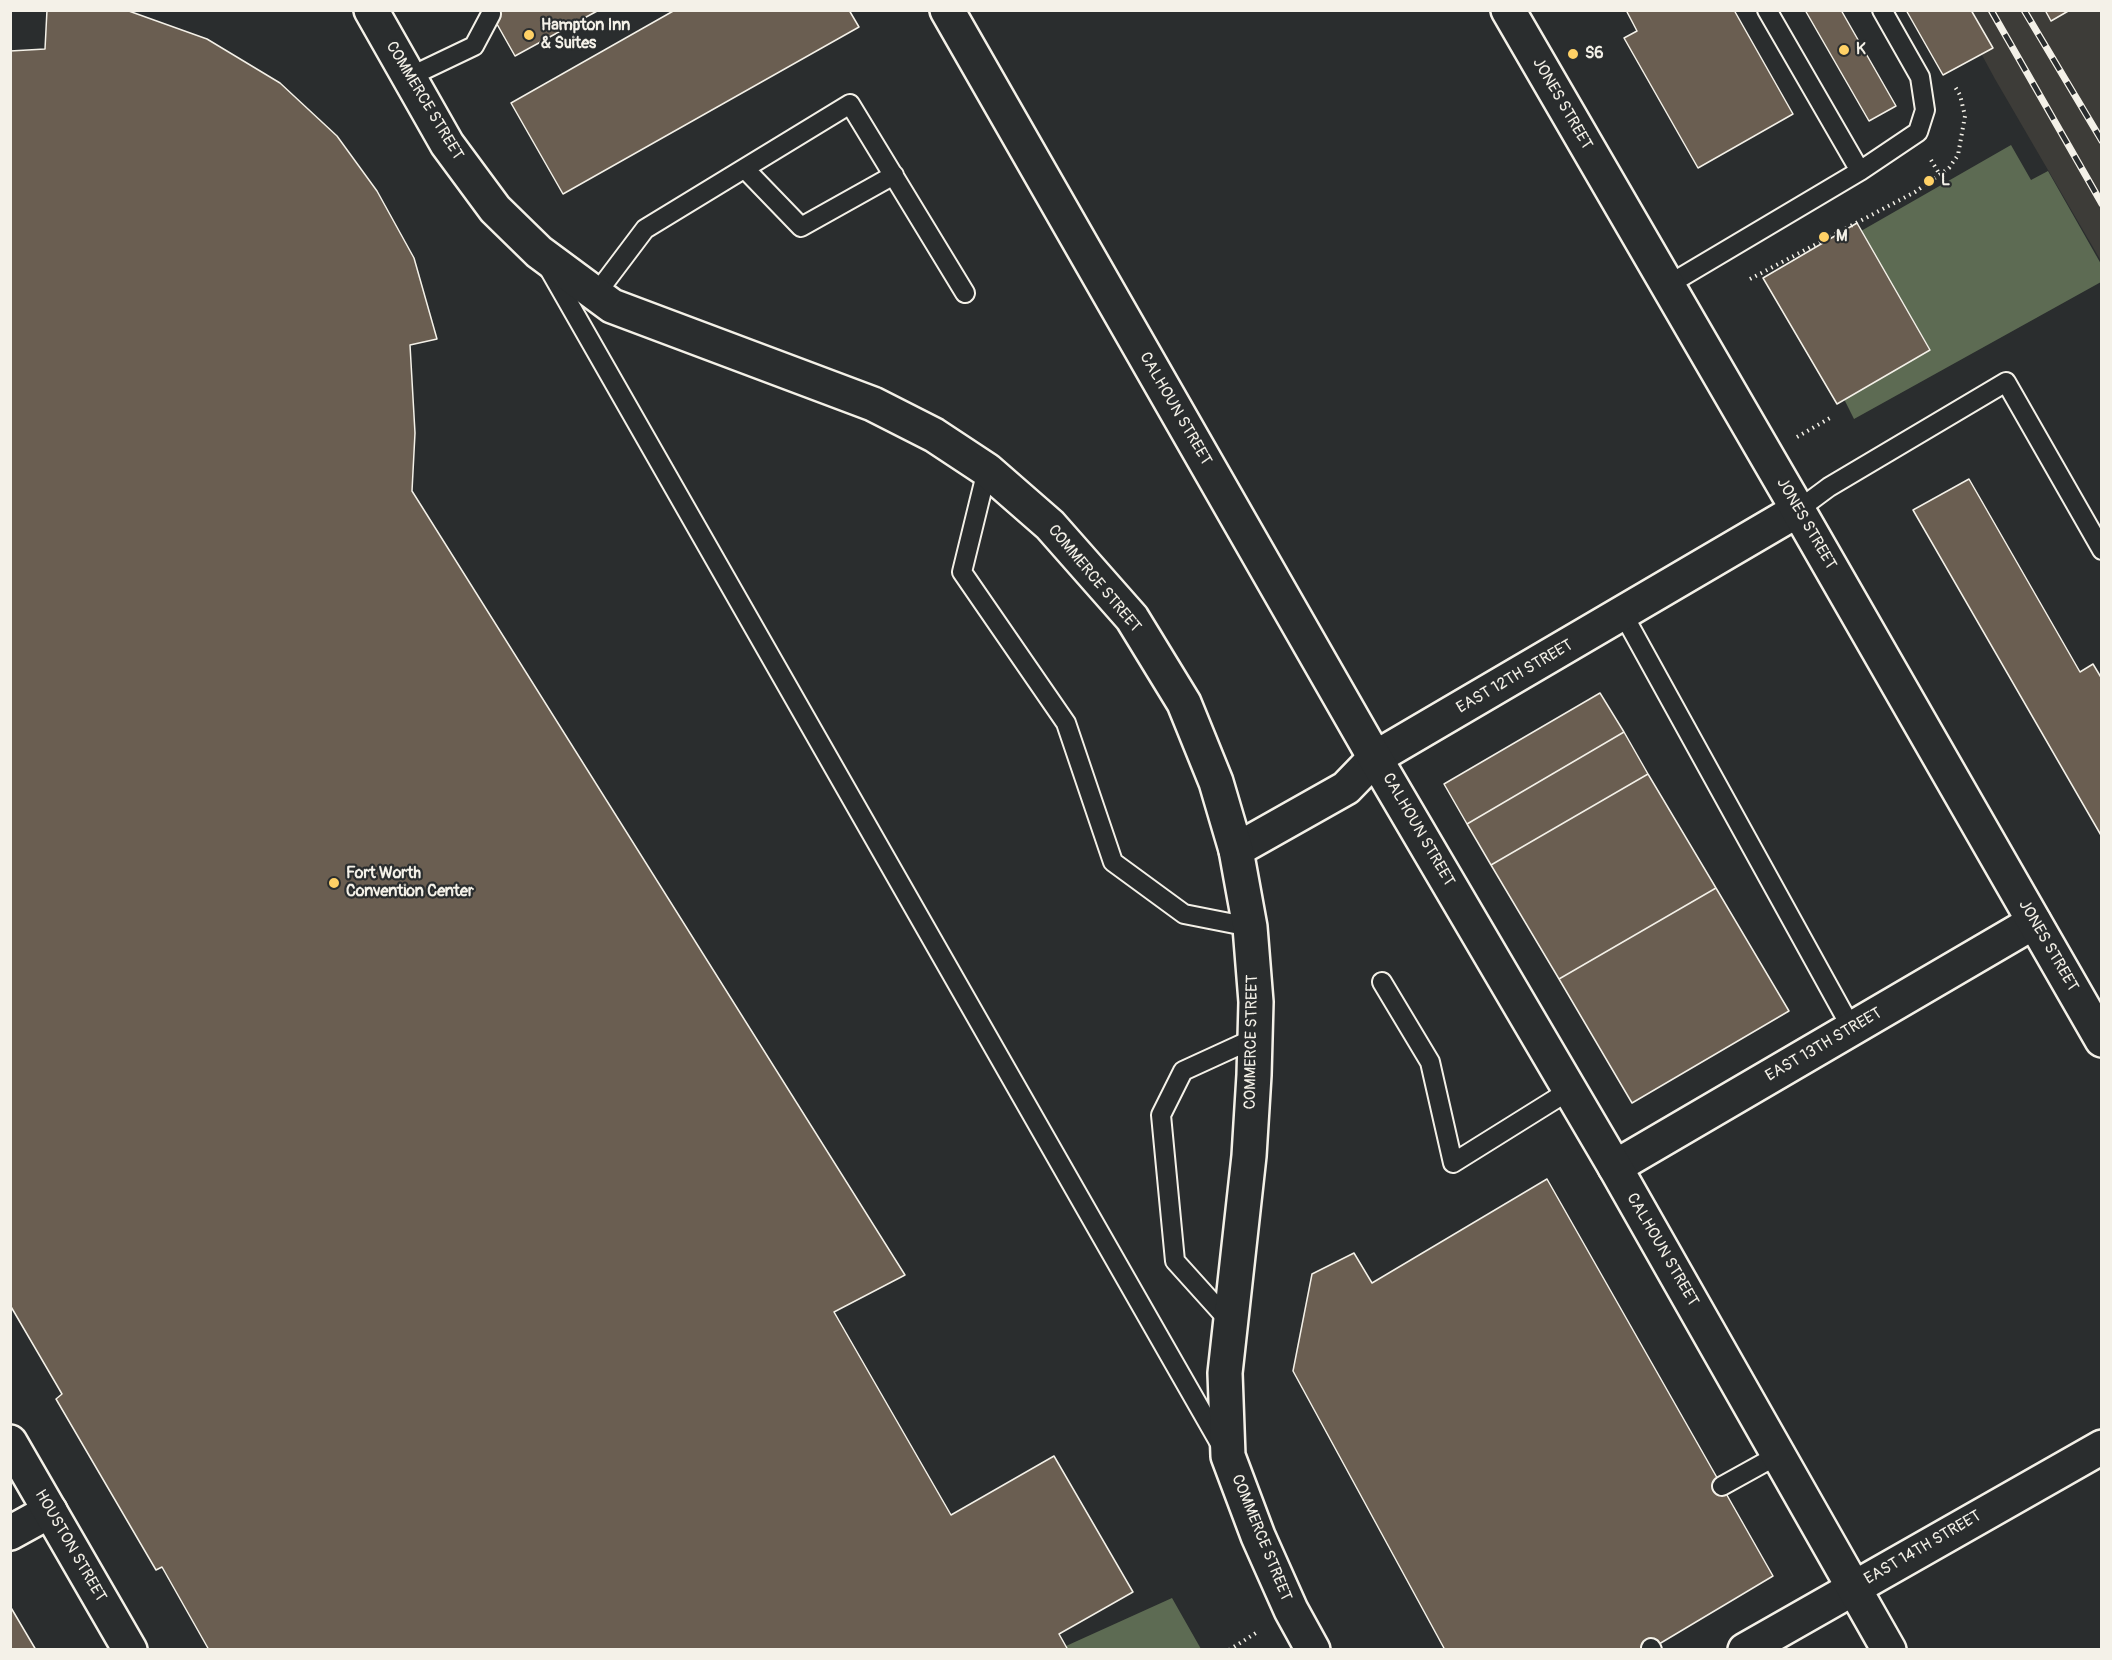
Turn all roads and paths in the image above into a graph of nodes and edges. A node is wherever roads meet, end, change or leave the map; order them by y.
1 (370, 10) edge
2 (947, 10) edge
3 (1508, 10) edge
4 (1767, 10) edge
5 (1882, 10) edge
6 (491, 14) dead end
7 (407, 78) junction
8 (745, 169) junction
9 (1860, 171) junction
10 (894, 175) junction
11 (539, 252) junction
12 (1668, 285) junction
13 (965, 293) dead end
14 (596, 294) junction
15 (1830, 418) dead end
16 (1796, 444) dead end
17 (987, 470) junction
18 (1798, 510) junction
19 (2102, 550) edge
20 (1623, 614) junction
21 (1375, 758) junction
22 (1236, 850) junction
23 (2034, 922) junction
24 (1250, 927) junction
25 (1382, 982) dead end
26 (1851, 1029) junction
27 (1255, 1038) junction
28 (2102, 1040) edge
29 (1570, 1090) junction
30 (1615, 1167) junction
31 (1230, 1322) junction
32 (10, 1442) edge
33 (2102, 1447) edge
34 (1778, 1455) junction
35 (1228, 1456) junction
36 (1722, 1486) dead end
37 (50, 1511) junction
38 (10, 1533) edge
39 (1853, 1588) junction
40 (130, 1650) edge
41 (1313, 1650) edge
42 (1744, 1650) edge
43 (1889, 1650) edge

1 - 7 street, COMMERCE STREET
2 - 21 street, CALHOUN STREET
3 - 12 street, JONES STREET
4 - 9 lane
5 - 9 lane
6 - 7 lane
7 - 11 street, COMMERCE STREET
8 - 10 lane
8 - 10 lane
8 - 14 lane
9 - 12 lane
10 - 13 lane
11 - 14 street, COMMERCE STREET
11 - 35 lane
12 - 18 street, JONES STREET
14 - 17 street, COMMERCE STREET
15 - 16 path
17 - 22 street, COMMERCE STREET
17 - 24 lane
18 - 19 lane
18 - 20 street, EAST 12TH STREET
18 - 23 street, JONES STREET
20 - 21 street, EAST 12TH STREET
20 - 26 lane
21 - 22 street, EAST 12TH STREET
21 - 29 street, CALHOUN STREET
22 - 24 street, COMMERCE STREET
23 - 26 street, EAST 13TH STREET
23 - 28 street, JONES STREET
24 - 27 street, COMMERCE STREET
25 - 29 lane
26 - 30 street, EAST 13TH STREET
27 - 31 street, COMMERCE STREET
27 - 31 lane
29 - 30 street, CALHOUN STREET
30 - 34 street, CALHOUN STREET
31 - 35 street, COMMERCE STREET
32 - 37 street, HOUSTON STREET
33 - 39 street, EAST 14TH STREET
34 - 36 lane
34 - 39 street, CALHOUN STREET
35 - 41 street, COMMERCE STREET
37 - 38 street
37 - 40 street, HOUSTON STREET
39 - 42 street, EAST 14TH STREET
39 - 43 street, CALHOUN STREET

